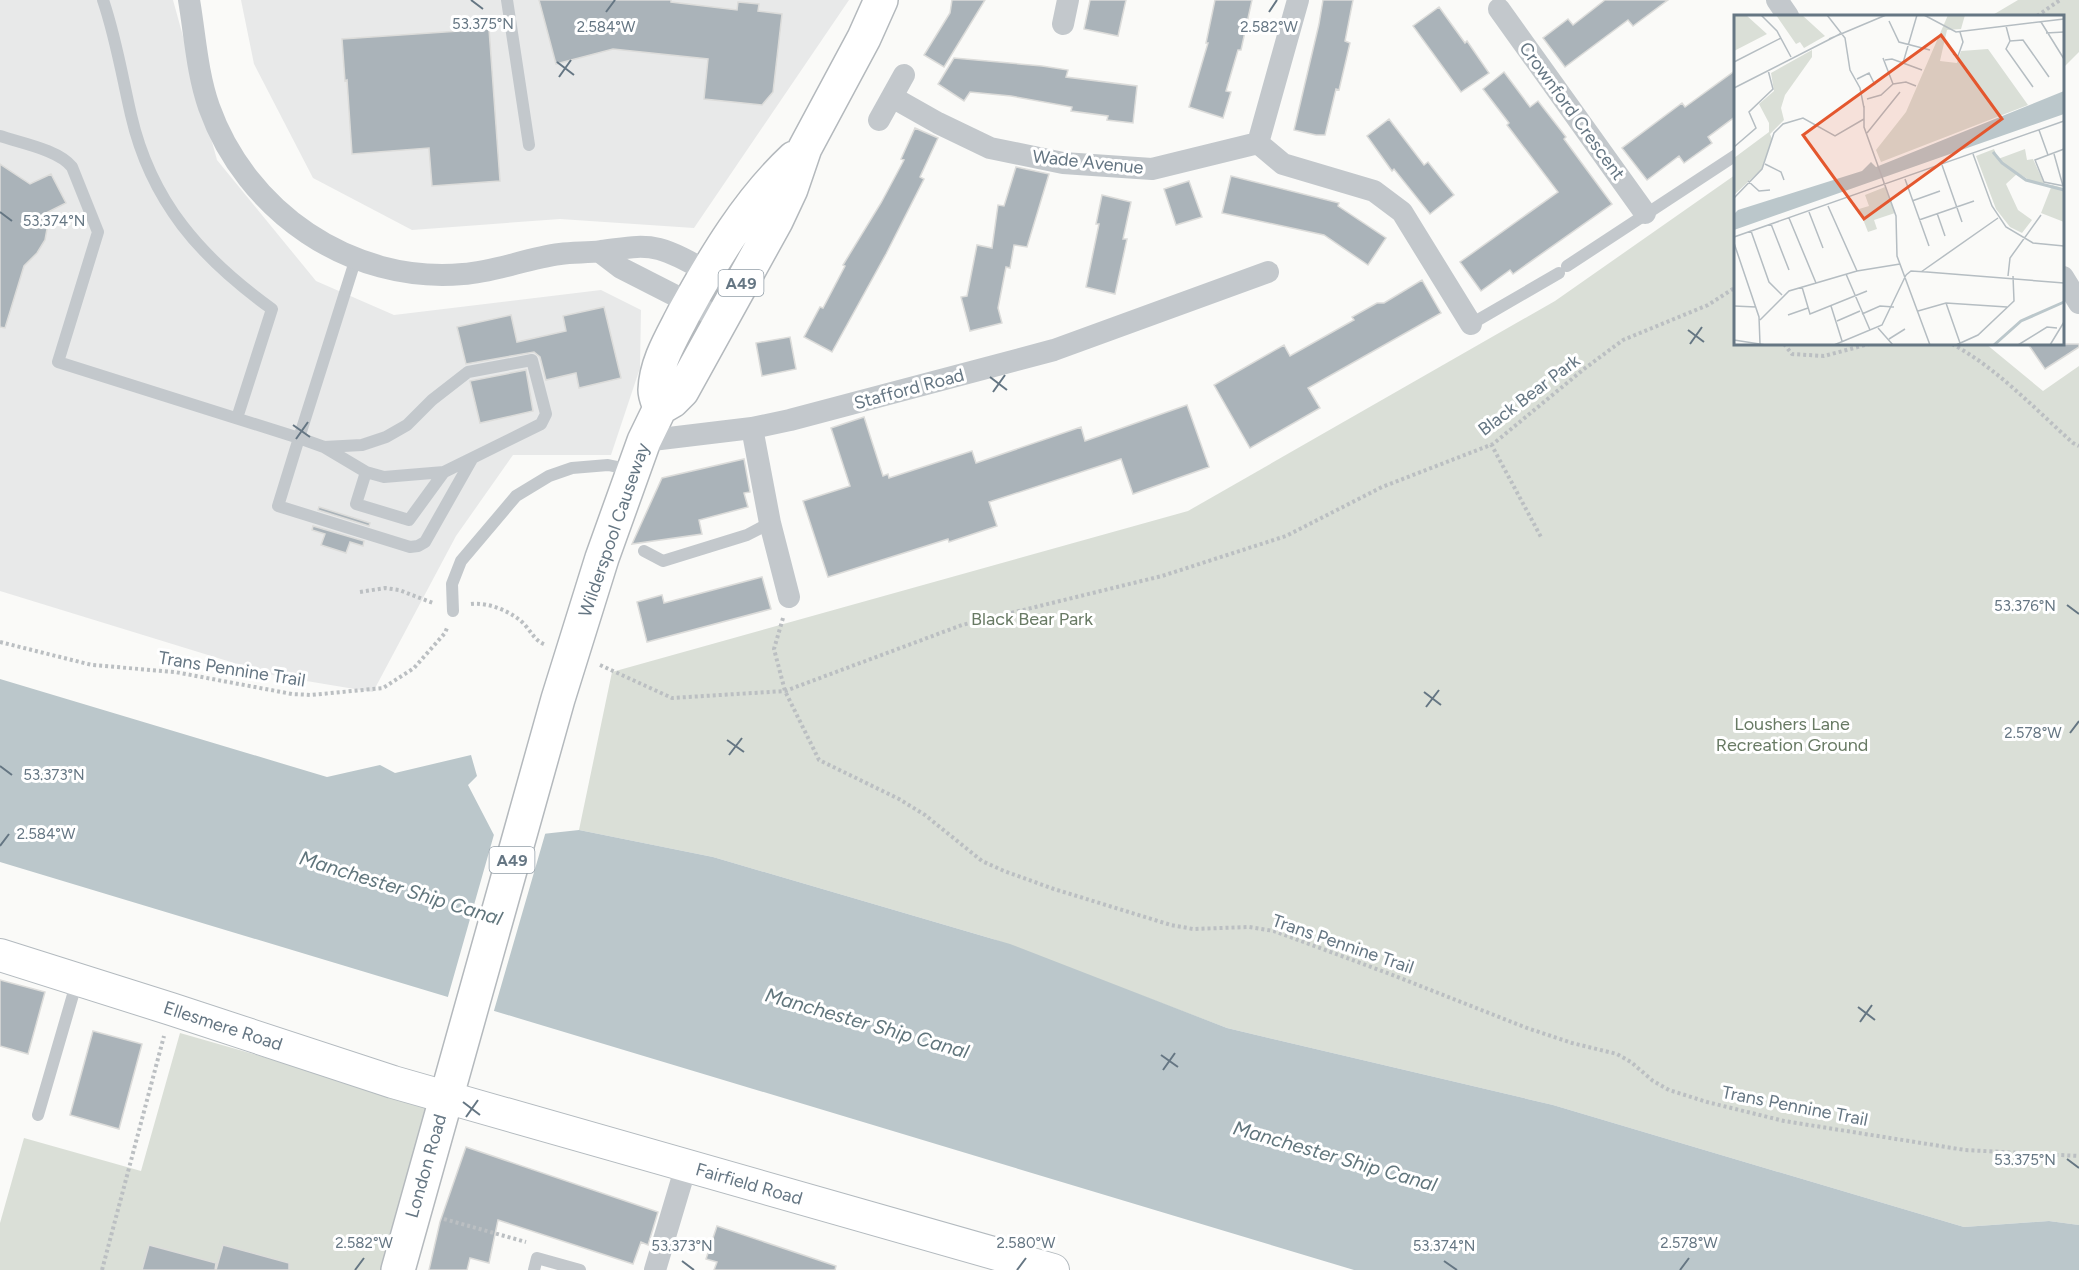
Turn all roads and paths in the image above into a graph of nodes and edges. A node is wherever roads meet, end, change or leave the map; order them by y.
1 (103, 0) edge
2 (189, 0) edge
3 (507, 0) edge
4 (881, 0) edge
5 (1068, 0) edge
6 (1298, 0) edge
7 (1777, 0) edge
8 (2060, 0) edge
9 (1500, 3) edge
10 (1787, 15) edge
11 (2038, 15) edge
12 (1063, 24) dead end
13 (904, 75) dead end
14 (892, 97) junction
15 (879, 120) dead end
16 (0, 136) edge
17 (1258, 143) junction
18 (529, 145) dead end
19 (805, 148) junction
20 (1734, 155) edge
21 (1645, 213) junction
22 (600, 252) junction
23 (356, 258) junction
24 (706, 272) junction
25 (1268, 272) dead end
26 (2064, 279) edge
27 (1734, 288) edge
28 (738, 289) junction
29 (690, 303) junction
30 (2079, 303) edge
31 (721, 319) junction
32 (1471, 324) joint
33 (1785, 345) edge
34 (1865, 345) edge
35 (1954, 345) edge
36 (660, 408) junction
37 (237, 418) junction
38 (752, 428) junction
39 (299, 438) junction
40 (644, 441) junction
41 (1491, 444) junction
42 (2079, 446) edge
43 (324, 447) junction
44 (471, 459) junction
45 (632, 470) junction
46 (366, 472) junction
47 (444, 472) junction
48 (770, 523) junction
49 (1541, 537) dead end
50 (644, 551) dead end
51 (360, 592) dead end
52 (416, 597) dead end
53 (789, 597) joint
54 (453, 611) junction
55 (0, 642) edge
56 (574, 654) junction
57 (785, 691) junction
58 (0, 955) edge
59 (78, 979) junction
60 (171, 1009) junction
61 (446, 1098) junction
62 (38, 1115) dead end
63 (2079, 1156) edge
64 (686, 1166) junction
65 (414, 1211) junction
66 (535, 1264) edge
67 (102, 1270) edge
68 (398, 1270) edge
69 (580, 1270) edge
70 (655, 1270) edge
71 (1053, 1270) edge

1 - 37 lane
2 - 23 street
3 - 18 lane
4 - 19 highway, Wilderspool Causeway / A49
5 - 12 street
6 - 17 street
7 - 10 street
8 - 11 path
9 - 21 street, Crownford Crescent
13 - 14 street
14 - 15 street
14 - 17 street, Wade Avenue
16 - 37 lane
17 - 32 street
19 - 24 highway, Wilderspool Causeway / A49
19 - 28 highway, Wilderspool Causeway / A49
20 - 21 lane
21 - 32 lane
22 - 23 street
22 - 24 street
22 - 29 street
23 - 39 lane
24 - 28 street
24 - 29 highway, Wilderspool Causeway / A49
25 - 38 street, Stafford Road
26 - 30 street
27 - 41 path, Black Bear Park
28 - 31 highway, Wilderspool Causeway / A49
29 - 31 street
29 - 36 highway, Wilderspool Causeway / A49
31 - 36 highway, Wilderspool Causeway / A49
33 - 34 path
35 - 42 path
36 - 40 highway, Wilderspool Causeway / A49
37 - 39 lane
38 - 40 street, Stafford Road
38 - 48 street
39 - 43 lane
39 - 44 lane
40 - 45 highway, Wilderspool Causeway / A49
41 - 49 path
41 - 57 path, Black Bear Park
43 - 44 lane
43 - 46 lane
44 - 47 lane
45 - 54 lane
45 - 56 highway, Wilderspool Causeway / A49
46 - 47 lane
46 - 47 lane
48 - 50 lane
48 - 53 street
51 - 52 path
53 - 57 path, Trans Pennine Trail
54 - 55 path, Trans Pennine Trail
54 - 56 path
56 - 57 path
56 - 61 highway, A49
57 - 63 path, Trans Pennine Trail
58 - 59 main road, Ellesmere Road
59 - 60 main road, Ellesmere Road
59 - 62 lane
60 - 61 main road, Ellesmere Road
60 - 67 path
61 - 64 main road, Fairfield Road
61 - 65 highway, London Road / A49
64 - 70 street
64 - 71 main road, Fairfield Road
65 - 66 path
65 - 68 highway, London Road / A49
66 - 69 lane

